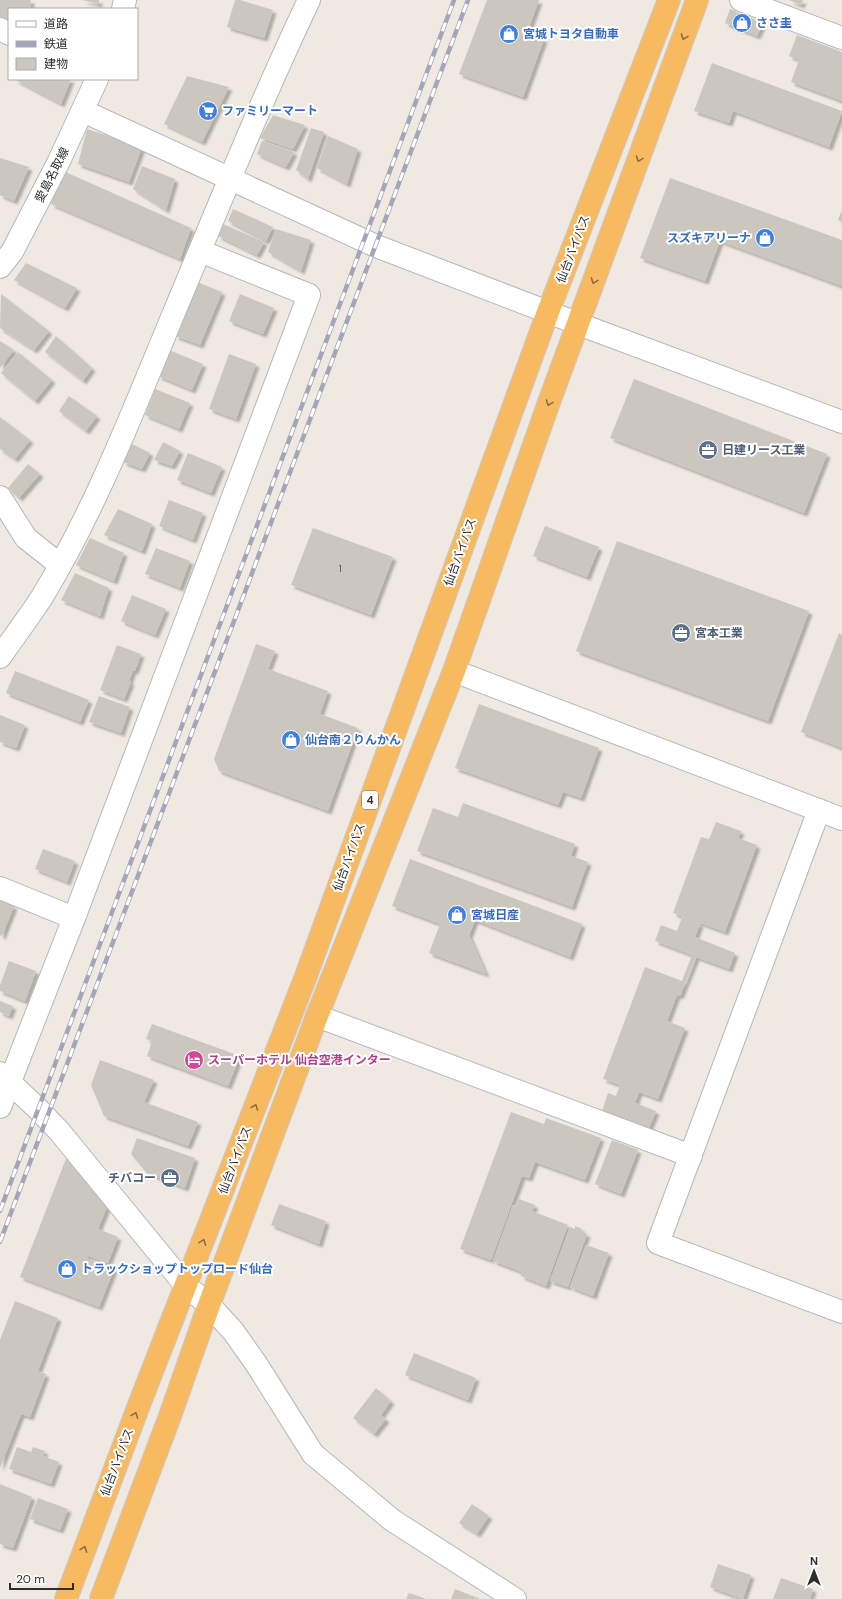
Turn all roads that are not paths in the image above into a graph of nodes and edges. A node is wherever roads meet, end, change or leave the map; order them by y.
1 (309, 0) edge
2 (669, 0) edge
3 (697, 0) edge
4 (741, 0) edge
5 (842, 38) edge
6 (97, 80) edge
7 (82, 111) junction
8 (230, 178) junction
9 (200, 251) junction
10 (4, 256) edge
11 (548, 312) junction
12 (578, 324) junction
13 (842, 422) edge
14 (0, 497) edge
15 (60, 565) junction
16 (0, 657) edge
17 (454, 671) junction
18 (819, 810) junction
19 (842, 819) edge
20 (0, 888) edge
21 (74, 918) junction
22 (317, 1016) junction
23 (5, 1078) edge
24 (0, 1107) edge
25 (691, 1156) junction
26 (186, 1286) junction
27 (209, 1305) junction
28 (842, 1312) edge
29 (66, 1599) edge
30 (101, 1599) edge
31 (515, 1599) edge

1 - 8 street
2 - 11 highway, 仙台バイパス / 4
3 -> 12 highway
4 - 5 street
6 - 7 street, 愛島名取線
7 - 8 street
7 - 10 street, 愛島名取線
8 - 9 street
8 - 11 street
9 - 15 street
9 - 21 street
11 - 12 street
26 -> 11 highway, 仙台バイパス / 4
12 - 13 street
12 -> 17 highway
14 - 15 street
15 - 16 street
17 - 18 street
17 - 22 highway
18 - 19 street
18 - 25 street
20 - 21 street
21 - 23 street
22 - 25 street
22 - 27 highway
23 - 24 street
23 - 26 street
25 - 28 street
26 - 27 street
29 -> 26 highway, 仙台バイパス / 4
27 - 30 highway
27 - 31 street

